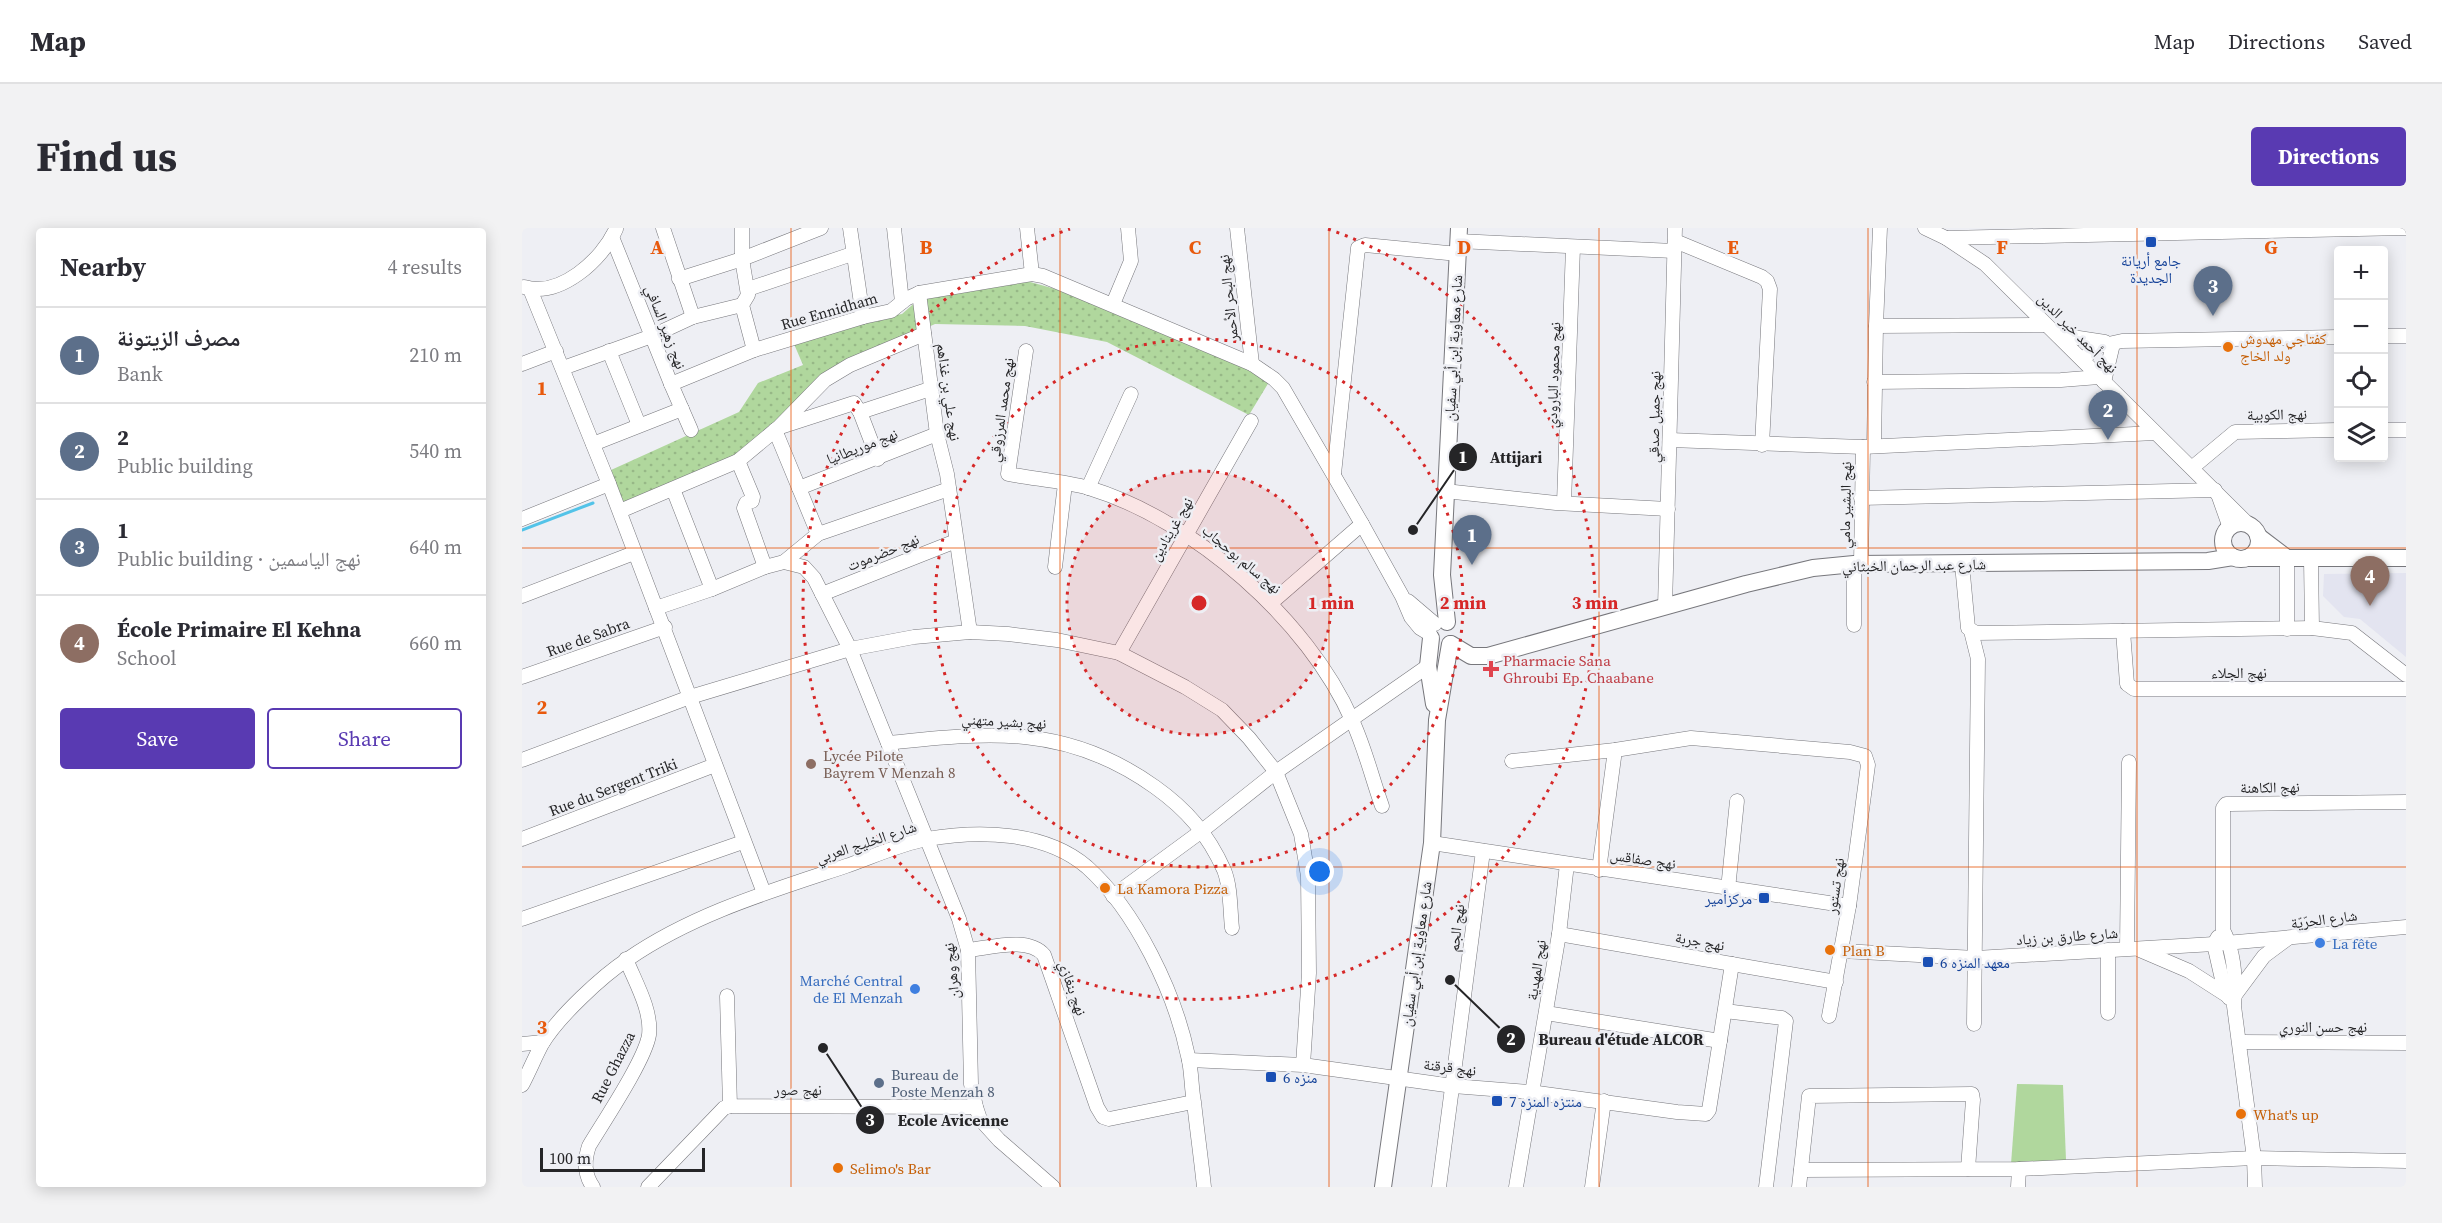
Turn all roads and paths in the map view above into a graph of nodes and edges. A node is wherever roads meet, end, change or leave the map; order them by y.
1 (742, 228) edge
2 (820, 228) edge
3 (850, 228) edge
4 (894, 228) edge
5 (1027, 228) edge
6 (1128, 228) edge
7 (1237, 228) edge
8 (1880, 228) edge
9 (1925, 228) edge
10 (2406, 228) edge
11 (666, 229) edge
12 (2270, 230) edge
13 (2168, 231) edge
14 (614, 232) edge
15 (796, 232) edge
16 (2121, 232) edge
17 (1946, 238) junction
18 (1675, 240) edge
19 (1458, 241) edge
20 (1573, 247) junction
21 (852, 254) junction
22 (742, 259) junction
23 (1032, 274) junction
24 (679, 279) junction
25 (526, 287) edge
26 (748, 290) junction
27 (919, 293) junction
28 (902, 302) junction
29 (1113, 304) junction
30 (742, 305) junction
31 (693, 317) junction
32 (863, 317) junction
33 (2046, 325) junction
34 (1876, 326) junction
35 (924, 334) junction
36 (2058, 335) junction
37 (652, 336) junction
38 (2388, 336) edge
39 (2406, 336) edge
40 (2334, 337) edge
41 (2113, 344) junction
42 (754, 350) junction
43 (556, 351) junction
44 (609, 351) junction
45 (1026, 351) dead end
46 (2085, 363) junction
47 (522, 364) edge
48 (1252, 364) junction
49 (563, 368) junction
50 (2102, 379) junction
51 (1874, 382) junction
52 (671, 384) junction
53 (930, 389) junction
54 (1131, 394) dead end
55 (682, 409) junction
56 (860, 412) junction
57 (1251, 421) dead end
58 (639, 425) junction
59 (691, 429) dead end
60 (777, 429) junction
61 (2334, 430) edge
62 (2388, 430) edge
63 (2406, 430) edge
64 (937, 434) junction
65 (2155, 434) junction
66 (1670, 440) junction
67 (593, 444) junction
68 (1762, 445) junction
69 (1868, 446) junction
70 (878, 459) junction
71 (738, 461) junction
72 (2193, 467) junction
73 (1008, 474) joint
74 (1334, 474) junction
75 (609, 484) junction
76 (1065, 484) junction
77 (800, 488) junction
78 (1088, 488) junction
79 (673, 489) junction
80 (949, 489) junction
81 (1445, 491) junction
82 (2217, 494) junction
83 (1861, 498) junction
84 (1564, 503) junction
85 (1668, 509) junction
86 (620, 511) junction
87 (522, 519) edge
88 (1362, 524) junction
89 (2254, 530) junction
90 (818, 534) junction
91 (2226, 534) junction
92 (1187, 535) junction
93 (956, 541) junction
94 (634, 554) junction
95 (2240, 558) junction
96 (2288, 558) junction
97 (2406, 558) edge
98 (2311, 559) junction
99 (2198, 560) junction
100 (784, 562) junction
101 (1858, 563) junction
102 (1962, 564) junction
103 (765, 567) junction
104 (1055, 567) dead end
105 (712, 589) junction
106 (822, 594) junction
107 (522, 596) edge
108 (1271, 603) junction
109 (1665, 606) junction
110 (656, 608) junction
111 (1854, 625) dead end
112 (664, 627) junction
113 (2312, 628) junction
114 (2287, 629) junction
115 (1971, 631) junction
116 (970, 632) junction
117 (2123, 632) junction
118 (1442, 633) junction
119 (1986, 634) junction
120 (850, 649) junction
121 (1119, 653) junction
122 (1497, 653) junction
123 (1471, 656) junction
124 (1978, 659) junction
125 (1428, 666) junction
126 (2406, 675) edge
127 (522, 677) edge
128 (1441, 689) junction
129 (2406, 689) edge
130 (690, 697) junction
131 (1353, 720) junction
132 (1437, 720) junction
133 (888, 743) junction
134 (1616, 750) junction
135 (522, 760) edge
136 (1512, 761) dead end
137 (2129, 762) dead end
138 (716, 765) junction
139 (1276, 772) junction
140 (1737, 801) dead end
141 (2406, 802) edge
142 (1382, 806) dead end
143 (1203, 830) junction
144 (522, 839) edge
145 (925, 839) junction
146 (743, 842) junction
147 (1432, 843) junction
148 (1483, 851) junction
149 (1567, 864) junction
150 (1599, 870) junction
151 (1728, 889) junction
152 (764, 893) junction
153 (1113, 896) junction
154 (1849, 906) junction
155 (522, 919) edge
156 (2406, 927) edge
157 (1232, 928) dead end
158 (1559, 934) junction
159 (2226, 936) junction
160 (2293, 936) junction
161 (2214, 944) junction
162 (2131, 948) junction
163 (968, 950) junction
164 (2108, 950) junction
165 (1842, 951) junction
166 (1976, 958) junction
167 (626, 959) junction
168 (1732, 964) junction
169 (1836, 982) junction
170 (727, 996) dead end
171 (2232, 999) junction
172 (1725, 1011) junction
173 (1546, 1013) junction
174 (2108, 1014) dead end
175 (1829, 1016) dead end
176 (1974, 1024) dead end
177 (1720, 1041) junction
178 (543, 1042) junction
179 (2240, 1042) junction
180 (2406, 1043) edge
181 (522, 1044) edge
182 (1189, 1060) junction
183 (1303, 1065) junction
184 (1398, 1077) junction
185 (522, 1085) edge
186 (1453, 1086) junction
187 (1530, 1092) junction
188 (1194, 1101) junction
189 (1604, 1101) junction
190 (729, 1106) junction
191 (976, 1107) junction
192 (2254, 1158) junction
193 (2406, 1161) edge
194 (1968, 1169) junction
195 (2019, 1169) junction
196 (1801, 1170) junction
197 (593, 1187) edge
198 (648, 1187) edge
199 (1053, 1187) edge
200 (1204, 1187) edge
201 (1383, 1187) edge
202 (1439, 1187) edge
203 (1516, 1187) edge
204 (1592, 1187) edge
205 (1766, 1187) edge
206 (1799, 1187) edge
207 (2018, 1187) edge
208 (2255, 1187) edge

1 - 22 street
2 - 15 street
3 - 21 street
4 - 28 street
5 - 23 street
6 - 29 street
7 - 48 street, نهج البحر الأحمر
8 - 34 street, نهج البشير مامي
9 - 17 street, نهج أحمد خير الدين
10 - 12 street
11 - 24 street
12 - 13 street
13 - 16 street
14 - 25 street
14 - 37 street, نهج زهير السافي
15 - 22 street
16 - 17 street
17 - 33 street, نهج أحمد خير الدين
18 - 20 street
18 - 66 street, نهج جميل صدقي
18 - 68 street
19 - 20 street
19 - 74 street
19 - 81 main road, شارع معاوية إبن أبي سفيان
20 - 84 street, نهج محمود البارودي
21 - 26 street
21 - 32 street
22 - 24 street
22 - 26 street
23 - 27 street, Rue Ennidham
23 - 29 street
24 - 31 street
25 - 43 street
26 - 30 street
27 - 28 street, Rue Ennidham
27 - 35 street
28 - 32 street, Rue Ennidham
29 - 48 street
30 - 31 street
30 - 42 street
31 - 37 street
32 - 42 street, Rue Ennidham
33 - 34 street
33 - 36 street, نهج أحمد خير الدين
34 - 51 street, نهج البشير مامي
35 - 53 street, نهج علي بن غذاهم
35 - 60 street, نهج علي بن غذاهم
36 - 41 street
36 - 46 street, نهج أحمد خير الدين
37 - 44 street
37 - 52 street, نهج زهير السافي
38 - 39 street
40 - 41 street
41 - 46 street
41 - 50 street
42 - 52 street, Rue Ennidham
43 - 47 street
43 - 49 street
44 - 49 street
44 - 58 street
45 - 73 street, نهج محمد المرزوقي
46 - 50 street, نهج أحمد خير الدين
48 - 74 street
49 - 67 street
50 - 51 street
50 - 65 street, نهج أحمد خير الدين
51 - 69 street, نهج البشير مامي
52 - 55 street, نهج زهير السافي
53 - 56 street
53 - 64 street, نهج علي بن غذاهم
54 - 78 street
55 - 58 street
55 - 59 street, نهج زهير السافي
56 - 60 street
56 - 70 street
57 - 92 street, نهج غرينادين
58 - 67 street
60 - 71 street, نهج علي بن غذاهم
60 - 77 street
61 - 72 street, نهج الكوبية
62 - 63 street
64 - 70 street, نهج موريطانيا
64 - 80 street, نهج علي بن غذاهم
65 - 69 street
65 - 72 street, نهج أحمد خير الدين
66 - 68 street
66 - 85 street, نهج جميل صدقي
67 - 75 street
68 - 69 street
69 - 83 street, نهج البشير مامي
70 - 77 street, نهج موريطانيا
71 - 79 street, نهج علي بن غذاهم
71 - 103 street
72 - 82 street, نهج أحمد خير الدين
73 - 76 street, نهج سالم بوحجاب
74 - 88 street
75 - 86 street
75 - 87 street
76 - 78 street, نهج سالم بوحجاب
76 - 104 street
77 - 90 street
78 - 92 street, نهج سالم بوحجاب
79 - 86 street, نهج علي بن غذاهم
79 - 105 street
80 - 90 street
80 - 93 street, نهج علي بن غذاهم
81 - 84 street
81 - 118 main road, شارع معاوية إبن أبي سفيان
82 - 83 street
82 - 89 street, نهج أحمد خير الدين
82 - 91 street
83 - 101 street, نهج البشير مامي
84 - 85 street
85 - 109 street, نهج جميل صدقي
86 - 94 street
88 - 108 street
88 - 118 street
89 - 91 main road
89 - 95 main road
89 - 96 main road
90 - 100 street
91 - 95 main road
91 - 99 main road
92 - 108 street, نهج سالم بوحجاب
92 - 121 street, نهج غرينادين
93 - 106 street, نهج حضرموت
93 - 116 street, نهج علي بن غذاهم
94 - 107 street
94 - 110 street
95 - 96 main road, شارع عبد الرحمان الخبثاني
95 - 99 main road, شارع عبد الرحمان الخبثاني
96 - 98 main road, شارع عبد الرحمان الخبثاني
96 - 114 street
97 - 98 main road, شارع عبد الرحمان الخبثاني
98 - 113 street
99 - 102 main road, شارع عبد الرحمان الخبثاني
100 - 103 street
100 - 106 street, نهج وهران
101 - 102 main road, شارع عبد الرحمان الخبثاني
101 - 109 main road, شارع عبد الرحمان الخبثاني
101 - 111 street, نهج البشير مامي
102 - 115 street
103 - 105 street
105 - 110 street
106 - 120 street, نهج وهران
108 - 131 street, نهج سالم بوحجاب
109 - 122 main road, شارع عبد الرحمان الخبثاني
110 - 112 street
112 - 127 street, Rue de Sabra
112 - 130 street
113 - 114 street
113 - 126 street
114 - 117 street
115 - 119 street
115 - 124 street
116 - 120 street
116 - 121 street
117 - 119 street
117 - 129 street, نهج الجلاء
118 - 122 main road
118 - 123 main road
118 - 125 main road, شارع معاوية إبن أبي سفيان
118 - 128 main road, شارع معاوية إبن أبي سفيان
119 - 124 street
120 - 130 street
120 - 133 street, نهج وهران
121 - 139 street
122 - 123 main road, شارع عبد الرحمان الخبثاني
123 - 128 main road
124 - 166 street
125 - 131 street
125 - 132 main road, شارع معاوية إبن أبي سفيان
128 - 132 main road, شارع معاوية إبن أبي سفيان
130 - 135 street
130 - 138 street
131 - 139 street
131 - 142 street, نهج سالم بوحجاب
132 - 147 main road, شارع معاوية إبن أبي سفيان
133 - 143 street, نهج بشير متهني
133 - 145 street, نهج وهران
134 - 136 street
134 - 150 street
134 - 154 street, نهج تستور
137 - 162 street
138 - 144 street, Rue du Sergent Triki
138 - 146 street
139 - 143 street
139 - 183 street
140 - 151 street
141 - 159 street, نهج الكاهنة
143 - 153 street
143 - 157 street, نهج بشير متهني
145 - 152 street, شارع الخليج العربي
145 - 153 street, شارع الخليج العربي
145 - 163 street, نهج وهران
146 - 152 street
146 - 155 street
147 - 148 street, نهج صفاقس
147 - 184 main road, شارع معاوية إبن أبي سفيان
148 - 149 street, نهج صفاقس
148 - 186 street, نهج الجم
149 - 150 street, نهج صفاقس
149 - 158 street, نهج المهدية
150 - 151 street, نهج صفاقس
151 - 154 street, نهج صفاقس
152 - 167 street, شارع الخليج العربي
153 - 182 street, شارع الخليج العربي
154 - 165 street, نهج تستور
156 - 160 street, شارع الحرّيّة
158 - 168 street, نهج جربة
158 - 173 street, نهج المهدية
159 - 160 street, شارع طارق بن زياد
159 - 161 street, شارع طارق بن زياد
159 - 171 street
160 - 171 street, شارع الحرّيّة
161 - 162 street, شارع طارق بن زياد
161 - 171 street
162 - 164 street, شارع طارق بن زياد
162 - 171 street
163 - 188 street, نهج بنغازي
163 - 191 street, نهج وهران
164 - 166 street, شارع طارق بن زياد
164 - 174 street
165 - 166 street, شارع طارق بن زياد
165 - 169 street, نهج تستور
166 - 176 street
167 - 178 street, شارع الخليج العربي
167 - 197 street, Rue Ghazza
168 - 169 street, نهج جربة
168 - 172 street
169 - 175 street, نهج تستور
170 - 190 street
171 - 179 street
172 - 177 street
172 - 205 street
173 - 177 street
173 - 187 street, نهج المهدية
177 - 189 street, نهج قرقنة
178 - 181 street
178 - 185 street, شارع الخليج العربي
179 - 180 street, نهج حسن النوري
179 - 192 street
182 - 183 street, نهج قرقنة
182 - 188 street, شارع الخليج العربي
183 - 184 street, نهج قرقنة
184 - 186 street, نهج قرقنة
184 - 201 main road, شارع معاوية إبن أبي سفيان
186 - 187 street, نهج قرقنة
186 - 202 street, نهج الجم
187 - 189 street, نهج قرقنة
187 - 203 street, نهج المهدية
188 - 200 street, شارع الخليج العربي
189 - 204 street
190 - 191 street, نهج صور
190 - 198 street
191 - 199 street
192 - 193 street
192 - 195 street
192 - 208 street
194 - 195 street
194 - 196 street
194 - 196 street
195 - 207 street
196 - 206 street

